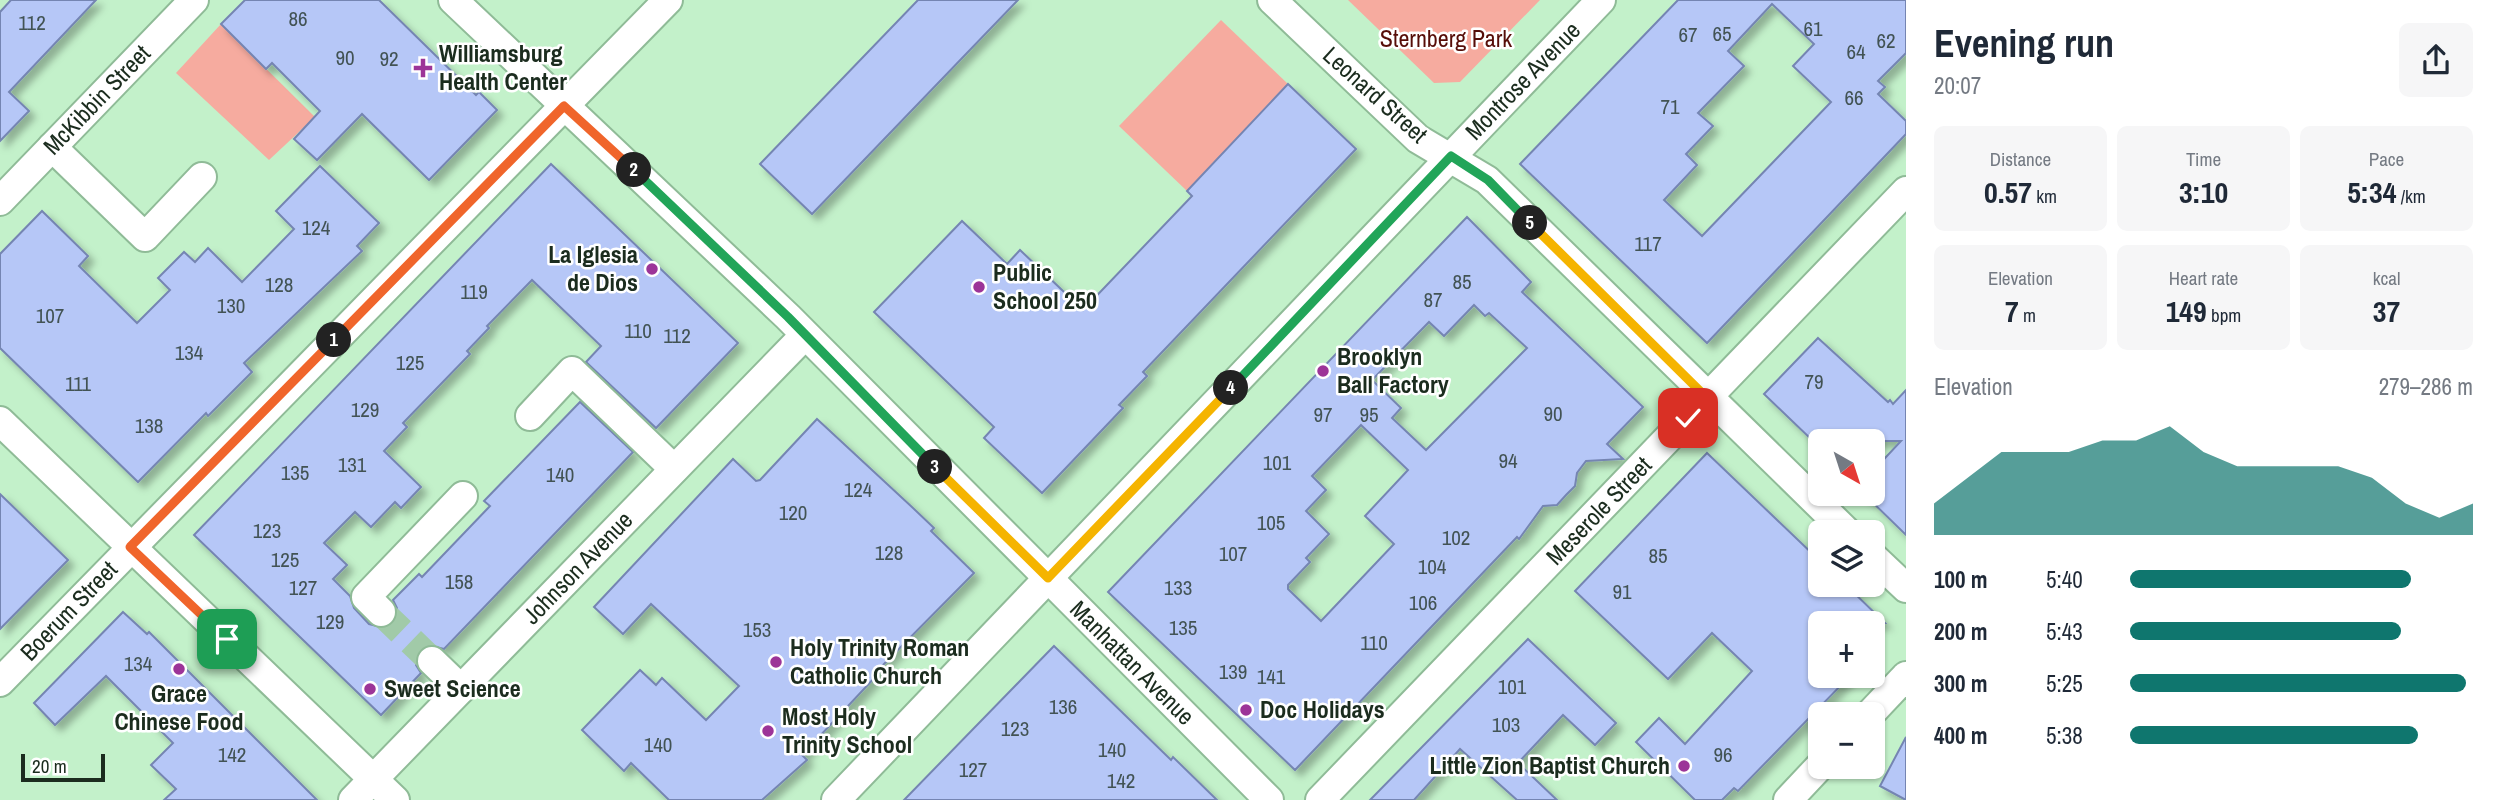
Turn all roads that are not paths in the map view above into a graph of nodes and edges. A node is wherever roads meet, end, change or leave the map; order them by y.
1 (194, 0) edge
2 (453, 0) edge
3 (668, 0) edge
4 (1272, 0) edge
5 (1601, 0) edge
6 (564, 106) junction
7 (52, 147) junction
8 (1451, 156) junction
9 (202, 177) dead end
10 (1906, 191) edge
11 (0, 201) edge
12 (804, 336) junction
13 (1707, 398) junction
14 (530, 416) dead end
15 (0, 421) edge
16 (674, 469) junction
17 (463, 496) dead end
18 (1834, 520) edge
19 (130, 547) junction
20 (1885, 568) edge
21 (1048, 578) junction
22 (1906, 588) edge
23 (381, 612) tunnel mouth
24 (432, 661) tunnel mouth
25 (1906, 676) edge
26 (0, 682) edge
27 (461, 689) junction
28 (1881, 702) edge
29 (373, 779) junction
30 (1808, 779) edge
31 (353, 800) edge
32 (395, 800) edge
33 (836, 800) edge
34 (1269, 800) edge
35 (1320, 800) edge
36 (1788, 800) edge

1 - 7 street, McKibbin Street
2 - 6 street, Manhattan Avenue
3 - 6 street, Boerum Street
4 - 8 street, Leonard Street
5 - 8 street, Montrose Avenue
6 - 12 street, Manhattan Avenue
6 - 19 street, Boerum Street
7 - 9 street
7 - 11 street, McKibbin Street
8 - 13 street, Leonard Street
8 - 21 street, Montrose Avenue
10 - 13 street, Meserole Street
12 - 16 street, Johnson Avenue
12 - 21 street, Manhattan Avenue
13 - 18 street, Leonard Street
13 - 35 street, Meserole Street
14 - 16 street
15 - 19 street
16 - 27 street, Johnson Avenue
17 - 23 street
19 - 26 street, Boerum Street
19 - 29 street
20 - 22 street
21 - 33 street, Montrose Avenue
21 - 34 street, Manhattan Avenue
24 - 27 street
25 - 28 street
27 - 29 street, Johnson Avenue
29 - 31 street, Johnson Avenue
29 - 32 street
30 - 36 street

